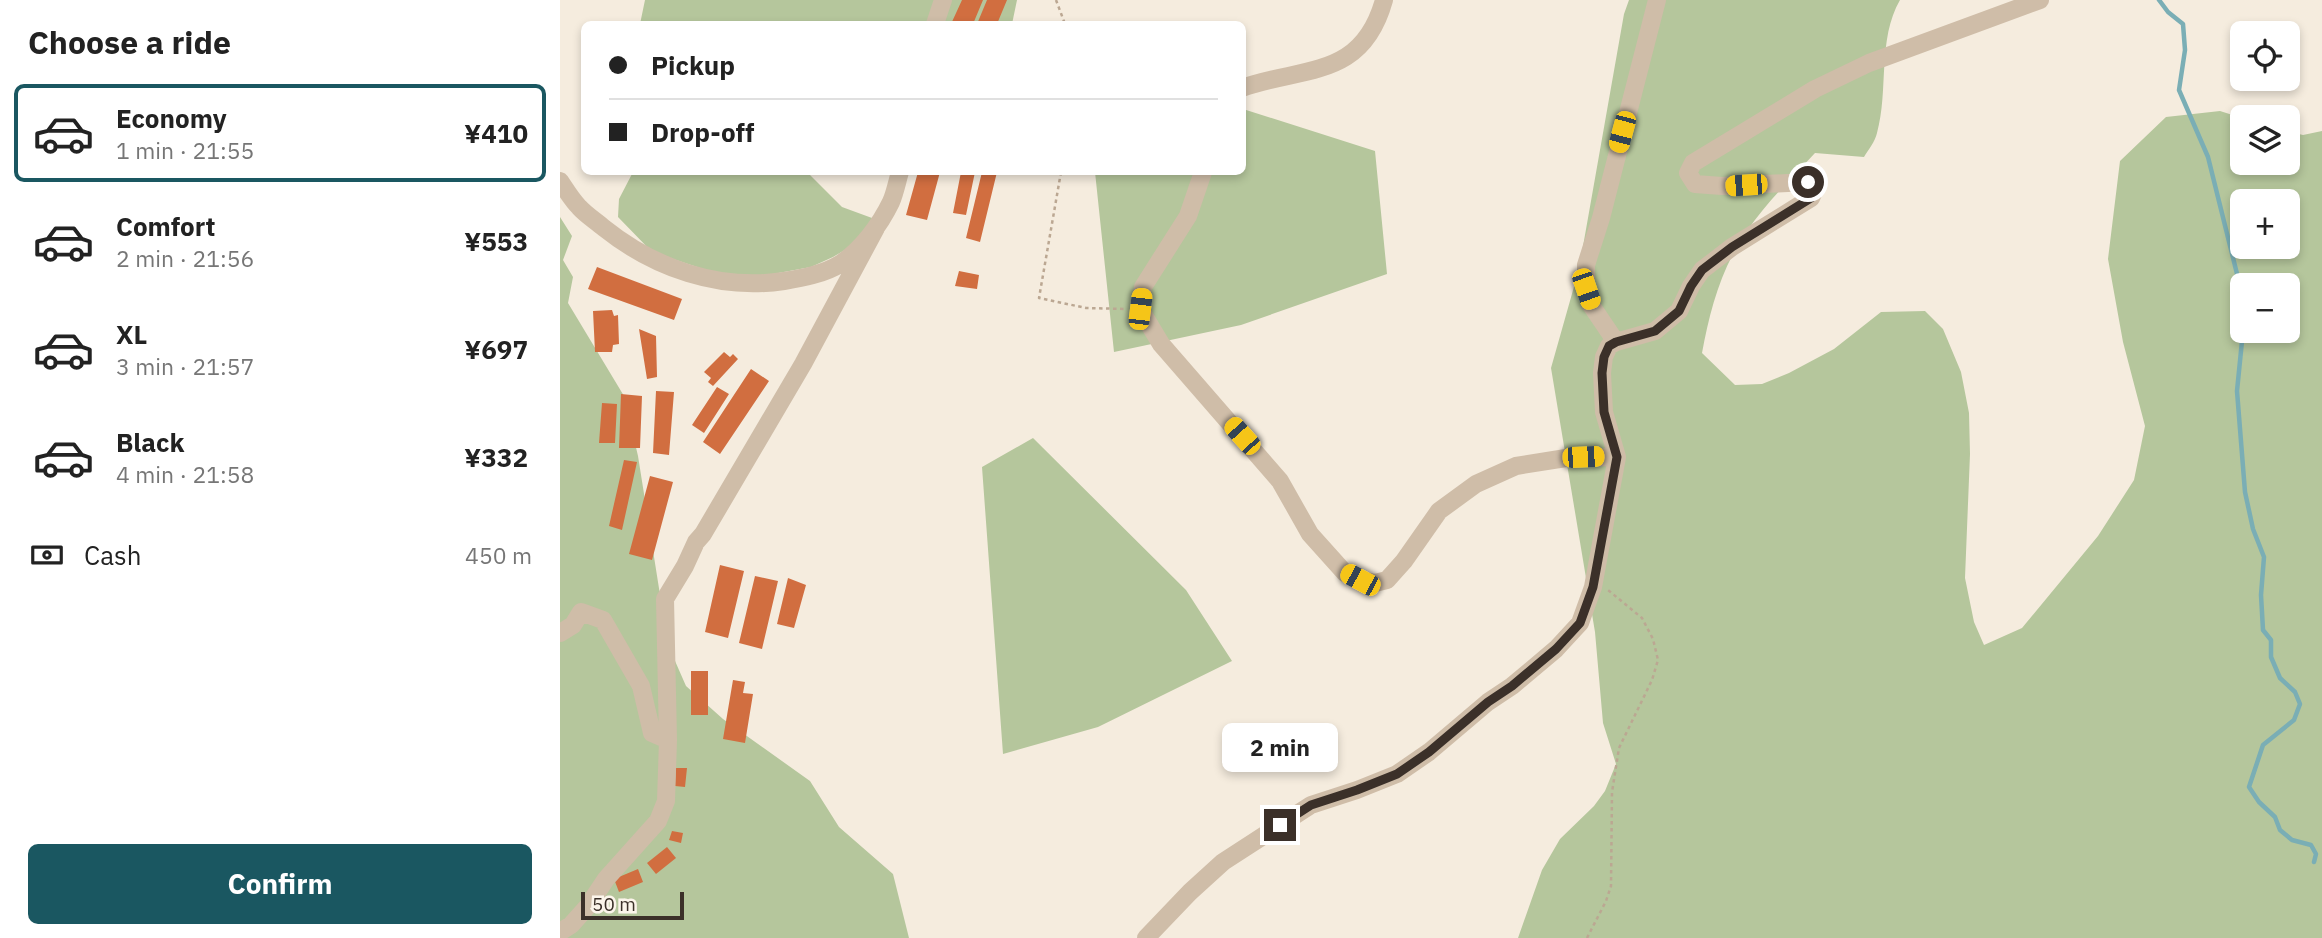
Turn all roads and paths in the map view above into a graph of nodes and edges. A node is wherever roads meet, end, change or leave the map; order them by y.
1 (943, 0) edge
2 (1056, 0) edge
3 (1384, 0) edge
4 (1657, 0) edge
5 (2040, 0) edge
6 (936, 21) edge
7 (1064, 21) edge
8 (1246, 87) edge
9 (899, 175) edge
10 (1060, 175) edge
11 (1202, 175) edge
12 (560, 181) edge
13 (876, 228) junction
14 (1140, 309) junction
15 (1616, 342) junction
16 (1617, 457) junction
17 (1594, 579) junction
18 (560, 633) edge
19 (668, 740) junction
20 (560, 932) edge
21 (1146, 938) edge
22 (1587, 938) edge

1 - 6 street
2 - 7 path
3 - 8 street
4 - 15 street
5 - 15 street
9 - 13 street
10 - 14 path
11 - 14 street
12 - 13 street
13 - 19 street
14 - 16 street
15 - 16 street
16 - 17 street
17 - 21 street
17 - 22 path
18 - 19 street
19 - 20 street

